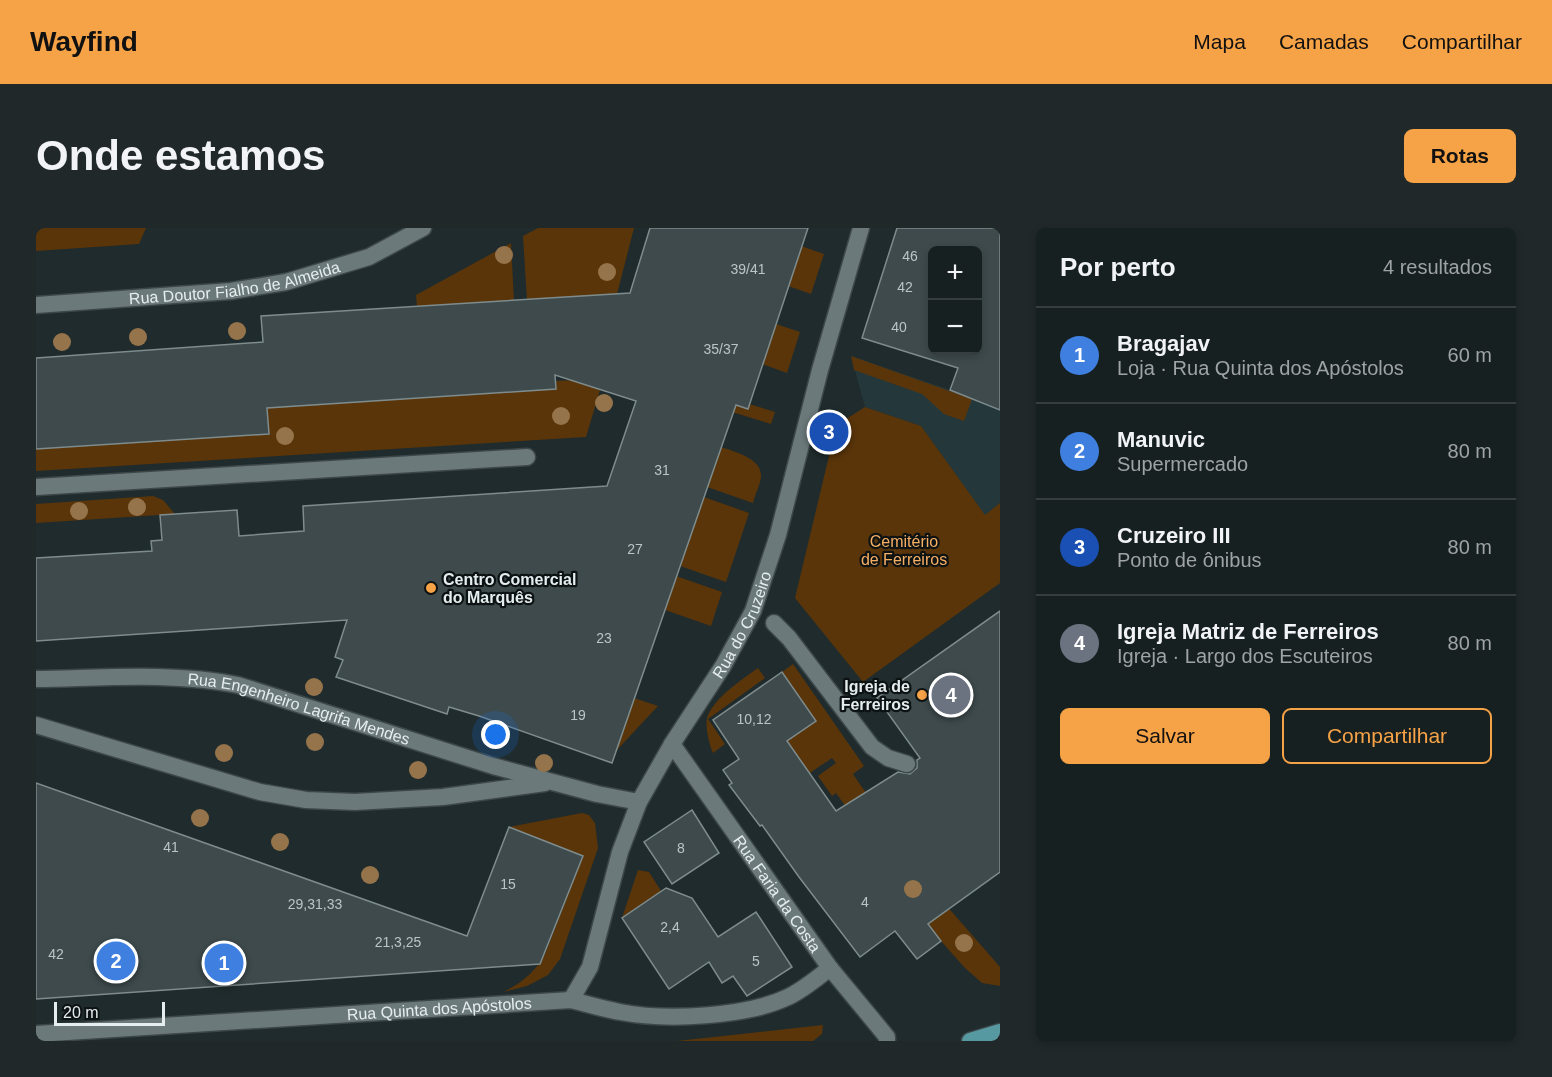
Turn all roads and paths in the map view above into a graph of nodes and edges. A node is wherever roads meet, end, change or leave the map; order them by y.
1 (423, 228) edge
2 (861, 228) edge
3 (36, 305) edge
4 (527, 457) dead end
5 (36, 487) edge
6 (774, 623) dead end
7 (36, 680) edge
8 (36, 725) edge
9 (672, 744) junction
10 (907, 765) dead end
11 (555, 782) junction
12 (639, 802) junction
13 (830, 968) junction
14 (571, 1000) junction
15 (1000, 1032) edge
16 (36, 1034) edge
17 (887, 1041) edge
18 (970, 1041) edge

1 - 3 street, Rua Doutor Fialho de Almeida
2 - 9 street, Rua do Cruzeiro
4 - 5 street
6 - 10 street
7 - 11 street, Rua Engenheiro Lagrifa Mendes
8 - 11 street, Rua Engenheiro Lagrifa Mendes
9 - 12 street, Rua do Cruzeiro
9 - 13 street, Rua Faria da Costa
11 - 12 street, Rua Engenheiro Lagrifa Mendes
12 - 14 street, Rua do Cruzeiro
13 - 14 street, Rua Quinta dos Apóstolos
13 - 17 street, Rua Faria da Costa
14 - 16 street, Rua Quinta dos Apóstolos
15 - 18 main road

